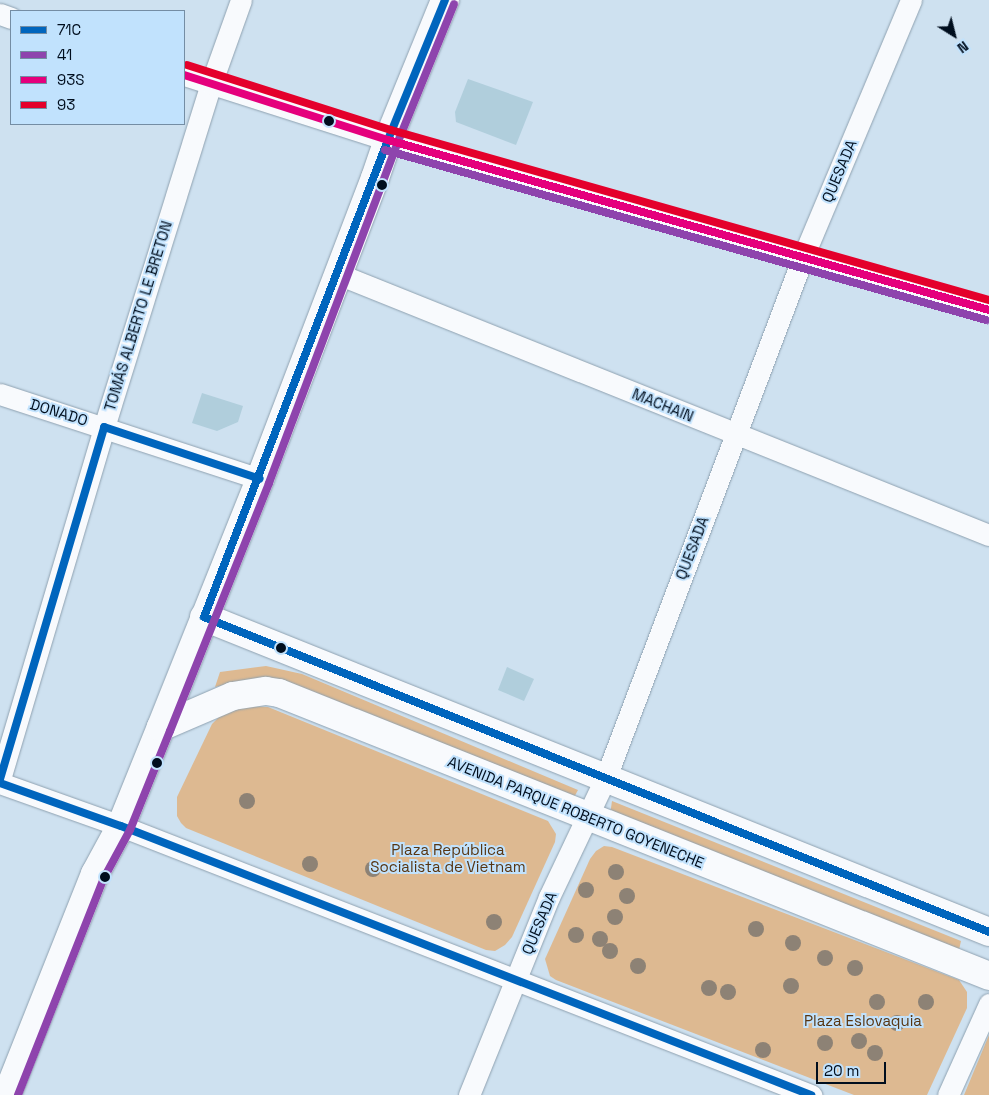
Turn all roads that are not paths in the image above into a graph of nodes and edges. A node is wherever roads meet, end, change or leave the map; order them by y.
1 (240, 0) edge
2 (445, 0) edge
3 (911, 0) edge
4 (185, 75) edge
5 (211, 84) junction
6 (388, 140) junction
7 (803, 257) junction
8 (338, 274) junction
9 (989, 310) edge
10 (0, 394) edge
11 (104, 426) junction
12 (735, 434) junction
13 (260, 479) junction
14 (989, 535) edge
15 (204, 617) junction
16 (161, 727) junction
17 (606, 778) junction
18 (0, 779) edge
19 (0, 783) edge
20 (588, 817) junction
21 (121, 826) junction
22 (989, 932) edge
23 (989, 976) edge
24 (516, 979) junction
25 (989, 1004) edge
26 (7, 1095) edge
27 (469, 1095) edge
28 (811, 1095) edge
29 (948, 1095) edge

1 - 5 street, TOMÁS ALBERTO LE BRETON
2 - 6 main road
3 - 7 street, QUESADA
4 - 5 street
5 - 6 street
5 - 11 street, TOMÁS ALBERTO LE BRETON
6 - 7 street
6 - 8 main road
7 - 9 street
7 - 12 street, QUESADA
8 - 12 street, MACHAIN
8 - 13 main road
10 - 11 street, DONADO
11 - 13 street, DONADO
11 - 18 street, TOMÁS ALBERTO LE BRETON
12 - 14 street, MACHAIN
12 - 17 street, QUESADA
13 - 15 main road
15 - 16 main road
15 - 17 main road
16 - 20 main road, AVENIDA PARQUE ROBERTO GOYENECHE
16 - 21 main road
17 - 20 street, QUESADA
17 - 22 main road
19 - 21 street
20 - 23 main road, AVENIDA PARQUE ROBERTO GOYENECHE
20 - 24 street, QUESADA
21 - 24 street
21 - 26 main road
24 - 27 street, QUESADA
24 - 28 street
25 - 29 street

